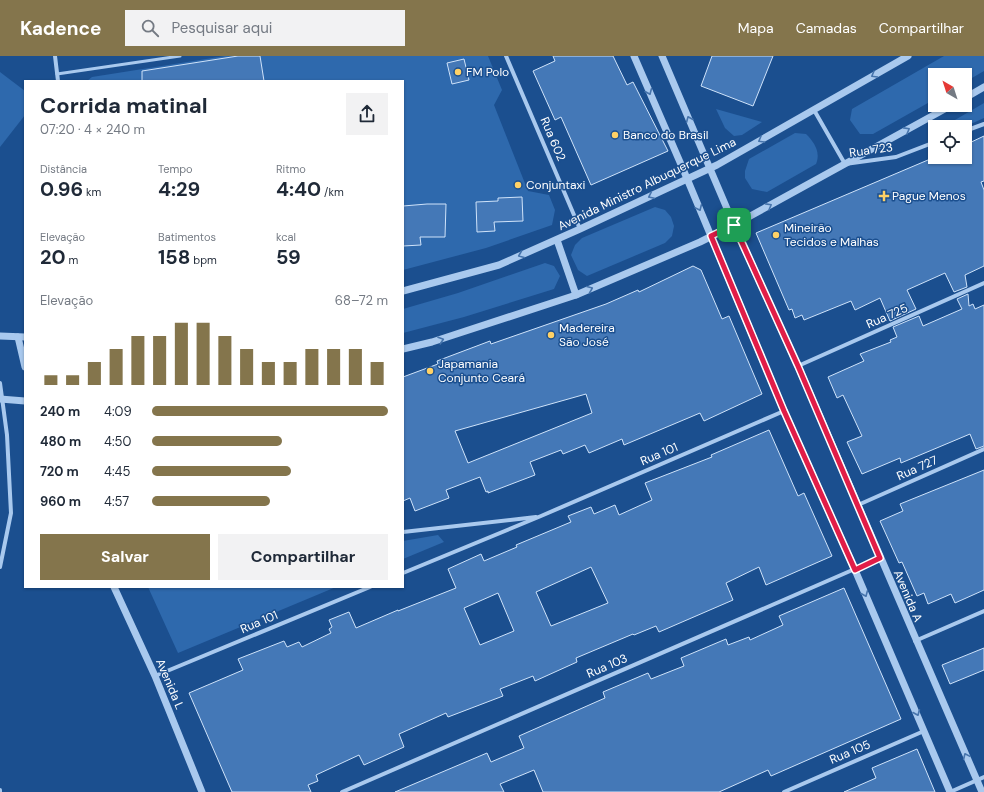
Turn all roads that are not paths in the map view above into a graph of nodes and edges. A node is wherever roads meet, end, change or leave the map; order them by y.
1 (55, 56) edge
2 (180, 56) edge
3 (506, 56) edge
4 (634, 56) edge
5 (662, 56) edge
6 (908, 56) edge
7 (57, 74) junction
8 (58, 80) edge
9 (984, 87) edge
10 (972, 94) edge
11 (814, 110) junction
12 (939, 112) edge
13 (984, 124) edge
14 (972, 128) edge
15 (928, 145) edge
16 (845, 164) junction
17 (710, 168) junction
18 (686, 179) junction
19 (734, 225) junction
20 (580, 229) junction
21 (711, 236) junction
22 (557, 240) junction
23 (984, 283) edge
24 (404, 292) edge
25 (576, 295) junction
26 (0, 336) edge
27 (22, 337) edge
28 (404, 349) edge
29 (24, 357) edge
30 (798, 366) junction
31 (0, 382) edge
32 (1, 399) edge
33 (24, 401) edge
34 (784, 411) junction
35 (984, 450) edge
36 (858, 505) junction
37 (541, 516) junction
38 (404, 532) edge
39 (880, 558) junction
40 (0, 567) edge
41 (855, 570) junction
42 (404, 573) edge
43 (114, 588) edge
44 (368, 588) edge
45 (984, 611) edge
46 (916, 640) junction
47 (155, 676) junction
48 (924, 731) junction
49 (984, 777) edge
50 (976, 781) junction
51 (202, 792) edge
52 (342, 792) edge
53 (784, 792) edge
54 (950, 792) edge
55 (982, 792) edge

1 - 7 street
2 - 7 lane
3 - 20 street, Rua 602
4 -> 18 street
17 -> 5 street, Avenida A
6 -> 11 street, Avenida Ministro Albuquerque Lima
7 - 8 street
9 - 10 street
11 - 16 street, Rua 723
11 -> 17 street, Avenida Ministro Albuquerque Lima
16 -> 12 street
13 - 14 street
15 - 16 street, Rua 723
19 -> 16 street
17 - 18 street, Avenida Ministro Albuquerque Lima
17 - 19 street, Avenida A
18 -> 20 street, Avenida Ministro Albuquerque Lima
18 -> 21 street
19 - 21 street
19 - 30 street, Avenida A
20 - 22 street, Avenida Ministro Albuquerque Lima
25 -> 21 street
21 - 34 street
22 -> 24 street, Avenida Ministro Albuquerque Lima
22 - 25 street
23 - 30 street, Rua 725
28 -> 25 street
26 - 27 street
27 - 29 street
30 - 36 street, Avenida A
31 - 32 street
32 - 33 street
32 - 40 street
34 - 37 street, Rua 101
34 - 41 street
35 - 36 street, Rua 727
36 - 39 street, Avenida A
37 - 38 street, Rua 101
37 - 42 street, Rua 101
39 - 41 street, Rua 103
39 - 46 street, Avenida A
41 -> 48 street
41 - 52 street, Rua 103
43 - 47 street, Avenida L
44 - 47 street, Rua 101
45 - 46 street
50 -> 46 street, Avenida A
47 - 51 street, Avenida L
48 - 53 street, Rua 105
48 - 54 street
49 - 50 street
50 - 54 street
50 - 55 street, Avenida A

